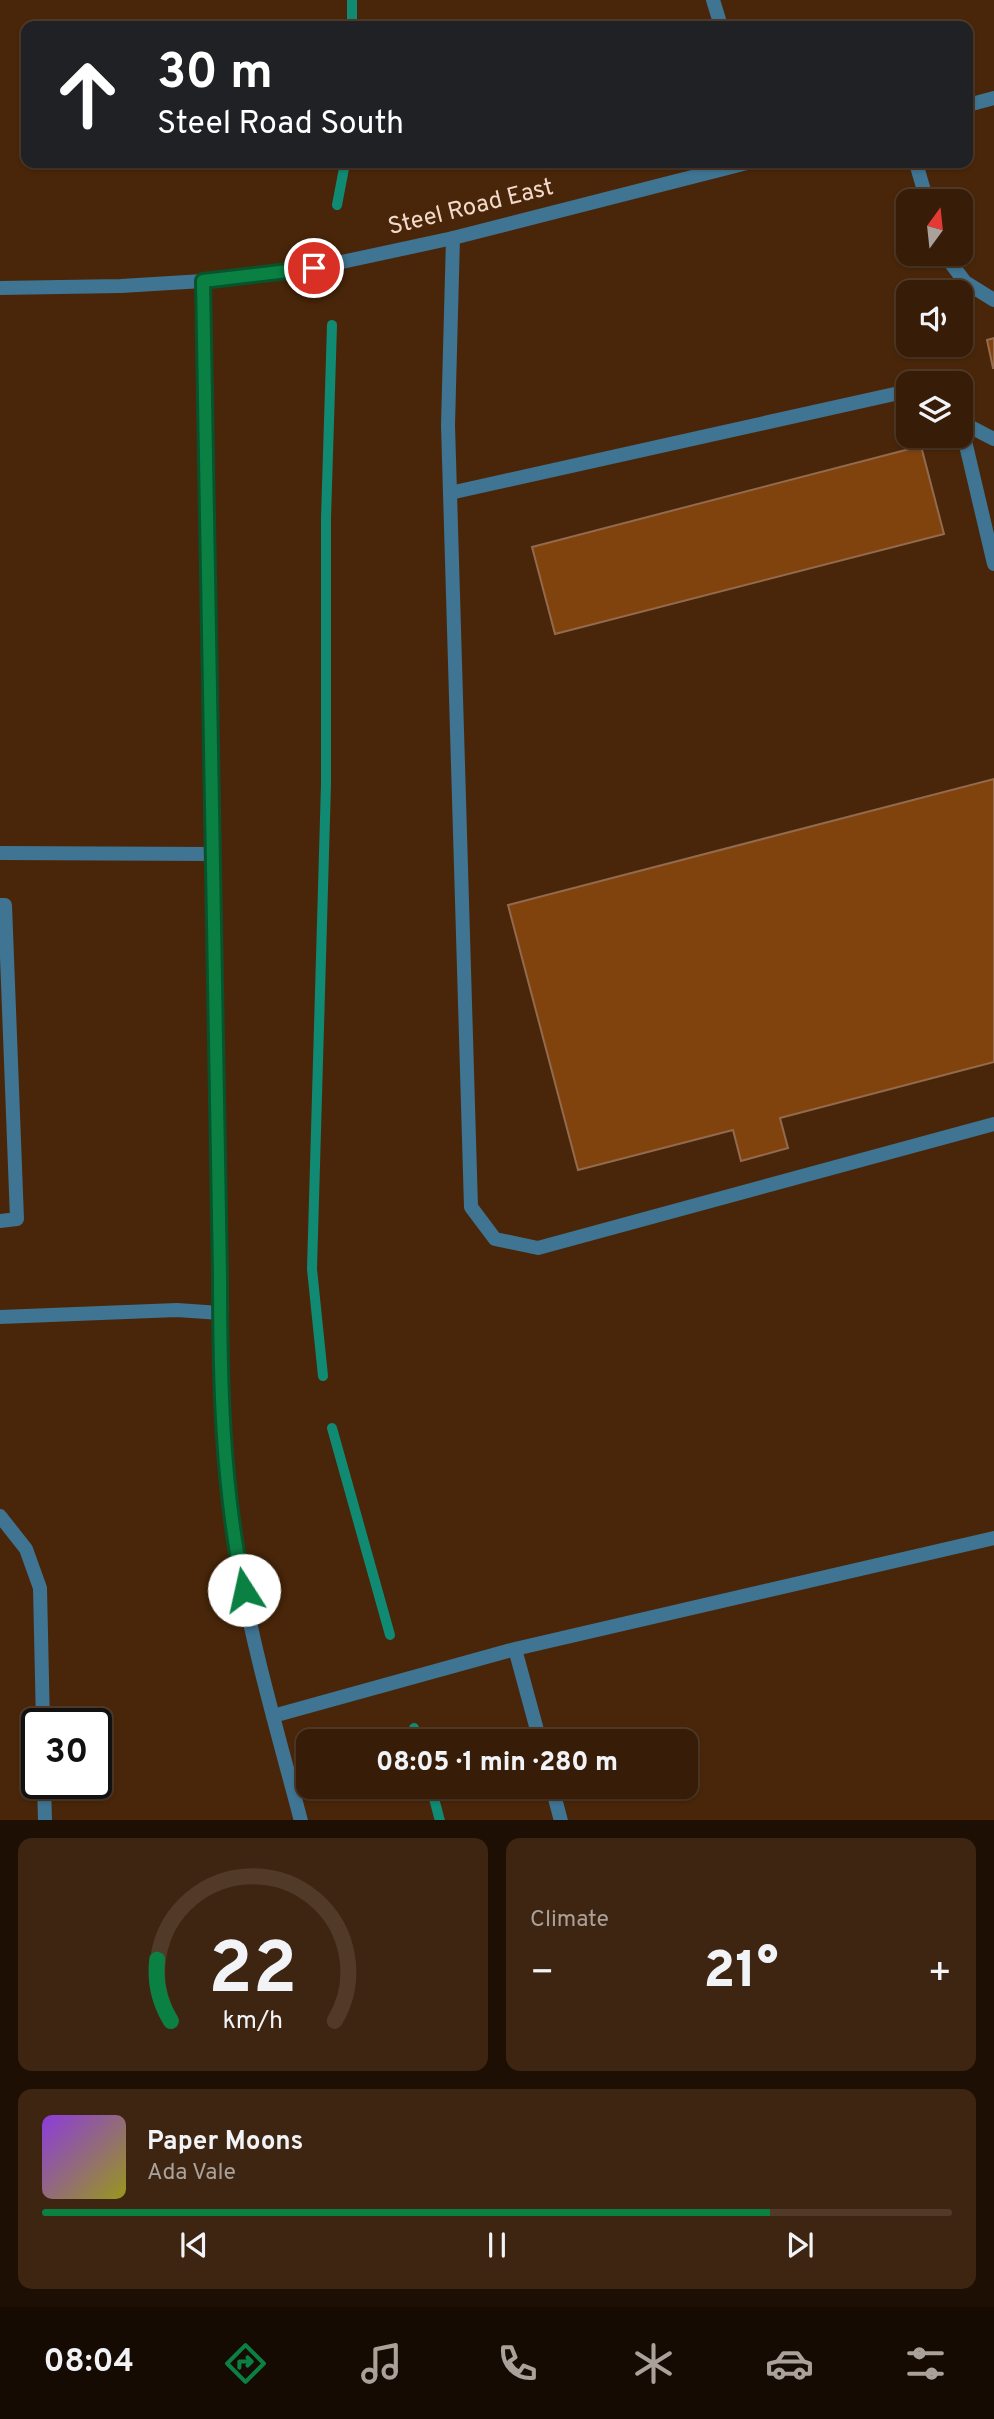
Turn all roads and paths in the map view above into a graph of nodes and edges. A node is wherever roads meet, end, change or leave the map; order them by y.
1 (713, 0) edge
2 (719, 21) edge
3 (994, 98) edge
4 (973, 104) edge
5 (727, 168) edge
6 (917, 168) edge
7 (924, 189) edge
8 (453, 238) junction
9 (952, 266) edge
10 (203, 281) junction
11 (0, 288) edge
12 (994, 300) edge
13 (896, 394) edge
14 (973, 429) edge
15 (994, 439) edge
16 (967, 448) edge
17 (450, 493) junction
18 (994, 564) edge
19 (0, 853) edge
20 (213, 854) junction
21 (0, 905) edge
22 (994, 1124) edge
23 (0, 1222) edge
24 (220, 1313) junction
25 (0, 1317) edge
26 (0, 1516) edge
27 (994, 1538) edge
28 (515, 1649) junction
29 (43, 1708) edge
30 (273, 1716) junction
31 (537, 1729) edge
32 (44, 1799) edge
33 (555, 1799) edge
34 (45, 1820) edge
35 (301, 1820) edge
36 (561, 1820) edge

1 - 2 street
3 - 4 street
5 - 8 street, Steel Road East
6 - 7 street
8 - 10 street, Steel Road East
8 - 17 street
9 - 12 street
10 - 11 street, Steel Road East
10 - 20 street
13 - 17 street
14 - 15 street
16 - 18 street
17 - 22 street
19 - 20 street
20 - 24 street
21 - 23 street
24 - 25 street
24 - 30 street
26 - 29 street
27 - 28 street
28 - 30 street
28 - 31 street
30 - 35 street
32 - 34 street
33 - 36 street

